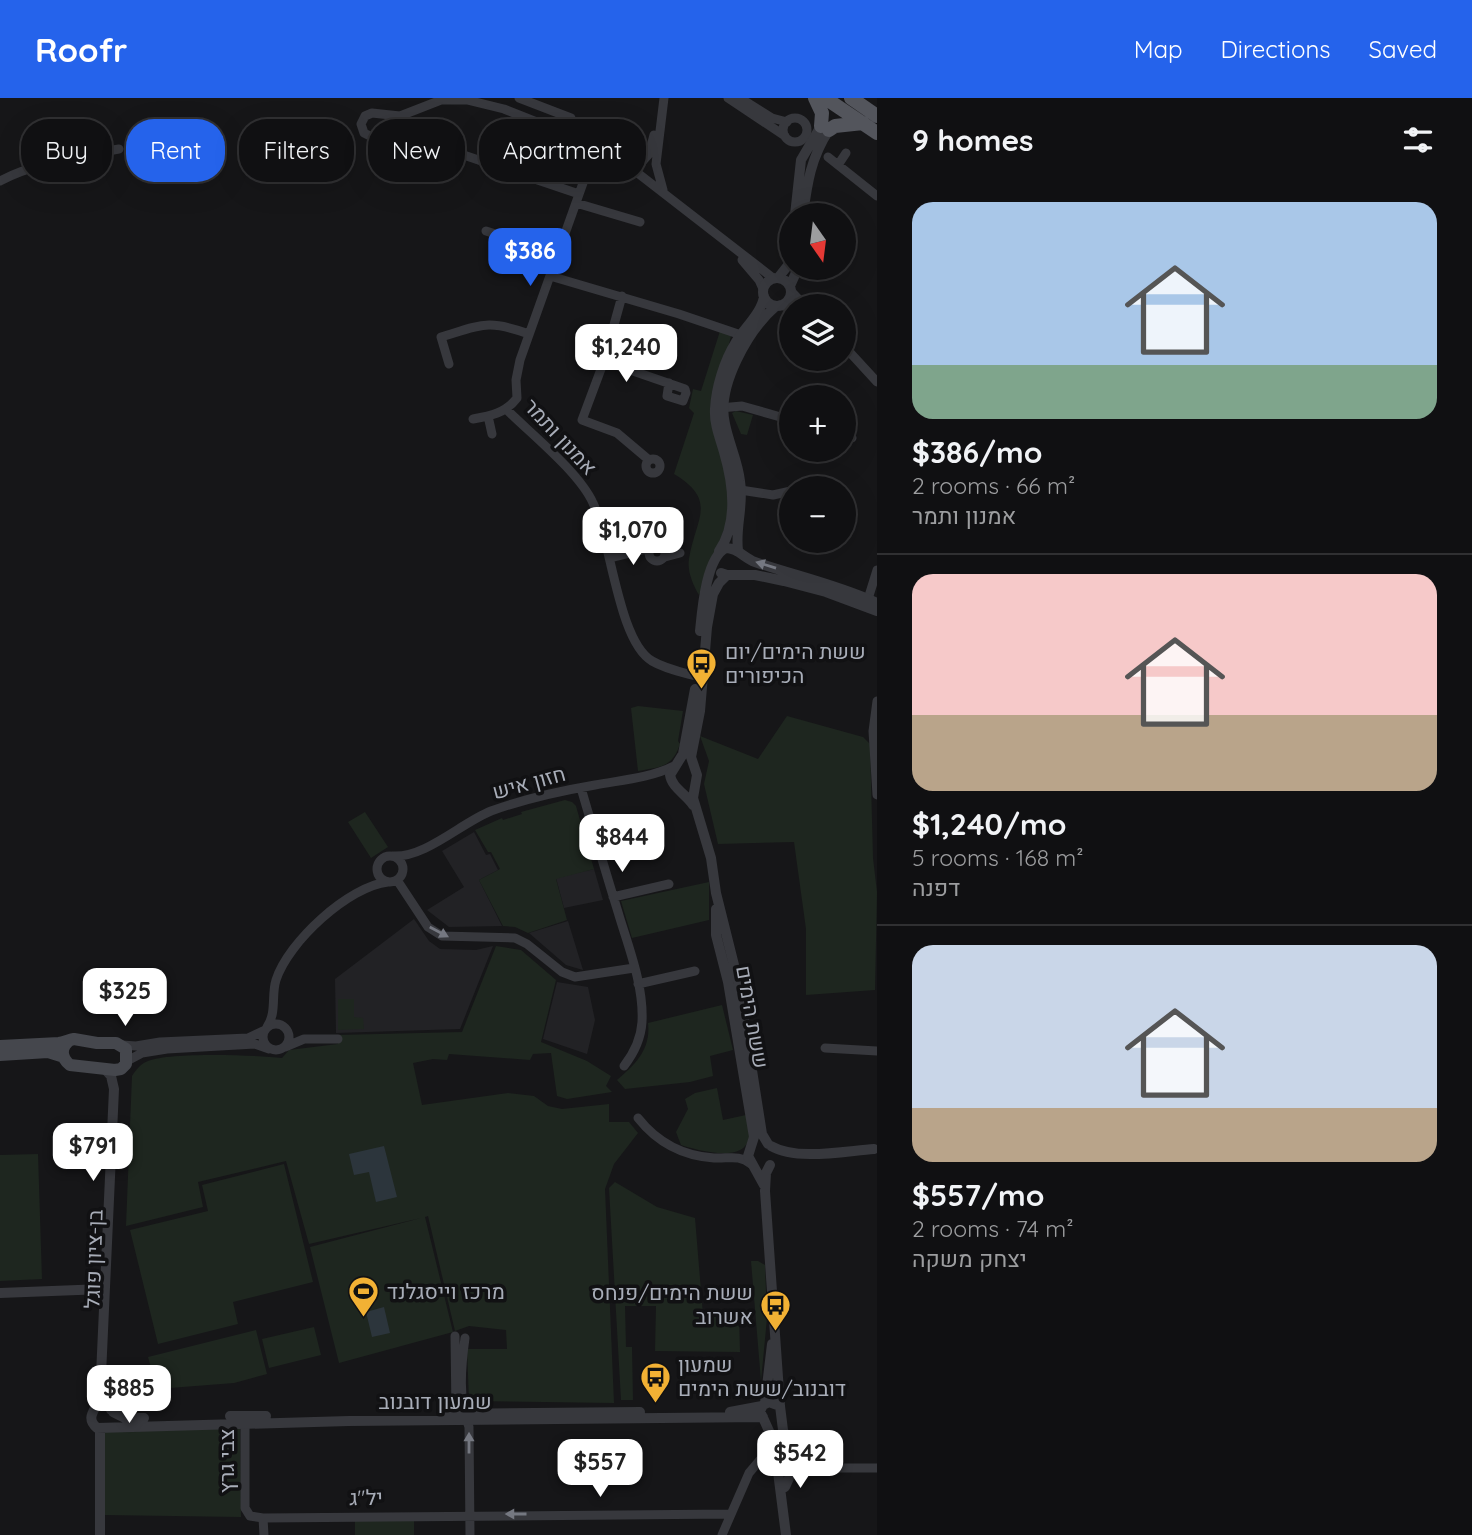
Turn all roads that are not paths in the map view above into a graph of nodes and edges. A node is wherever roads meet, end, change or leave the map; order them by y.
1 (519, 98) edge
2 (658, 98) edge
3 (664, 98) edge
4 (728, 98) edge
5 (740, 98) edge
6 (815, 98) edge
7 (825, 98) edge
8 (851, 98) edge
9 (466, 99) edge
10 (400, 116) dead end
11 (530, 119) edge
12 (571, 119) edge
13 (870, 120) edge
14 (787, 122) junction
15 (825, 128) junction
16 (877, 133) edge
17 (786, 136) junction
18 (119, 149) dead end
19 (846, 153) dead end
20 (465, 156) edge
21 (646, 157) edge
22 (828, 157) dead end
23 (838, 165) junction
24 (646, 180) edge
25 (0, 181) edge
26 (583, 183) dead end
27 (664, 192) junction
28 (877, 196) edge
29 (577, 198) junction
30 (796, 203) edge
31 (805, 203) edge
32 (640, 222) dead end
33 (486, 231) dead end
34 (738, 252) junction
35 (557, 254) junction
36 (550, 276) junction
37 (779, 276) edge
38 (776, 278) junction
39 (793, 280) edge
40 (790, 288) junction
41 (763, 293) junction
42 (789, 294) edge
43 (795, 294) edge
44 (622, 296) junction
45 (779, 305) edge
46 (779, 308) edge
47 (529, 334) junction
48 (744, 337) junction
49 (856, 359) edge
50 (604, 361) junction
51 (449, 364) dead end
52 (877, 382) edge
53 (669, 383) dead end
54 (720, 408) junction
55 (506, 409) junction
56 (488, 416) junction
57 (779, 417) edge
58 (473, 419) dead end
59 (492, 433) dead end
60 (649, 460) dead end
61 (737, 489) junction
62 (779, 494) edge
63 (739, 552) junction
64 (680, 553) dead end
65 (717, 556) junction
66 (610, 558) junction
67 (877, 570) edge
68 (731, 574) junction
69 (872, 601) edge
70 (877, 611) edge
71 (699, 677) junction
72 (877, 701) edge
73 (675, 766) junction
74 (693, 768) junction
75 (636, 778) junction
76 (696, 781) junction
77 (676, 787) junction
78 (581, 788) junction
79 (877, 795) edge
80 (695, 809) junction
81 (437, 841) junction
82 (393, 856) junction
83 (377, 868) junction
84 (396, 878) junction
85 (669, 884) dead end
86 (359, 893) junction
87 (716, 893) junction
88 (613, 897) junction
89 (634, 968) junction
90 (695, 971) dead end
91 (638, 984) junction
92 (274, 1004) junction
93 (286, 1028) junction
94 (266, 1029) junction
95 (338, 1039) dead end
96 (69, 1040) junction
97 (304, 1040) junction
98 (122, 1045) junction
99 (0, 1046) edge
100 (269, 1048) junction
101 (284, 1048) junction
102 (825, 1048) dead end
103 (877, 1051) edge
104 (0, 1055) edge
105 (64, 1058) junction
106 (125, 1064) junction
107 (624, 1066) dead end
108 (104, 1068) junction
109 (638, 1118) dead end
110 (770, 1145) junction
111 (750, 1147) junction
112 (876, 1149) edge
113 (807, 1153) junction
114 (732, 1157) junction
115 (771, 1163) junction
116 (753, 1165) junction
117 (765, 1191) junction
118 (104, 1289) junction
119 (0, 1293) edge
120 (775, 1328) junction
121 (460, 1337) dead end
122 (779, 1406) junction
123 (95, 1408) junction
124 (763, 1409) junction
125 (112, 1411) junction
126 (462, 1416) junction
127 (245, 1420) junction
128 (104, 1429) junction
129 (770, 1448) junction
130 (784, 1461) junction
131 (756, 1464) junction
132 (809, 1465) junction
133 (877, 1468) edge
134 (785, 1487) junction
135 (469, 1514) junction
136 (731, 1514) junction
137 (785, 1514) junction
138 (263, 1517) junction
139 (100, 1535) edge
140 (264, 1535) edge
141 (470, 1535) edge
142 (722, 1535) edge
143 (786, 1535) edge

1 - 12 street
2 - 21 street
3 - 27 street
4 - 17 street
5 - 14 street
6 - 15 main road
7 - 13 main road
8 - 13 main road
9 - 10 street
9 - 11 street
13 - 15 main road
13 - 16 main road
14 - 17 street
14 - 17 street
15 - 30 street
15 - 31 street
18 - 25 street
19 - 23 street
20 - 29 street
22 - 23 street
23 - 28 street
24 - 27 street
26 - 29 street, אמנון ותמר
27 - 34 street
29 - 32 street
29 - 35 street, אמנון ותמר
33 - 35 street
34 - 38 street
34 - 41 street
35 - 36 street, אמנון ותמר
36 - 44 street
36 - 47 street, אמנון ותמר
37 - 38 street
38 - 40 street
38 - 41 street
39 - 40 street
40 - 42 street
40 - 43 street
41 - 45 street
41 - 48 street
44 - 48 street
44 - 50 street
46 - 48 street
47 - 51 street
47 - 55 street, אמנון ותמר
48 - 54 street
49 - 52 street
50 - 53 street
50 - 60 street
54 - 57 street
54 - 61 street
55 - 56 street
55 - 66 street, אמנון ותמר
56 - 58 street
56 - 59 street
61 - 62 street
61 - 63 street
61 - 65 street
63 - 65 street
63 - 68 street
69 -> 63 street
64 - 66 street
65 - 68 street
65 - 71 street
66 - 71 street, אמנון ותמר
67 - 69 street
68 - 70 street
68 - 71 street
71 - 73 street
71 - 74 street
72 - 79 street
73 - 74 street
73 - 75 street, חזון איש
73 - 77 street
74 - 76 street
75 - 77 street, חזון איש
75 - 78 street, חזון איש
76 - 77 street
76 - 80 street, ששת הימים
77 - 80 street, ששת הימים
78 - 81 street, חזון איש
78 - 88 street
80 - 87 street, ששת הימים
81 - 82 street, חזון איש
81 - 84 street, חזון איש
82 - 83 street
82 - 84 street
83 - 84 street
83 - 86 street, חזון איש
84 - 86 street, חזון איש
84 -> 89 street
85 - 88 street
86 - 92 street, חזון איש
87 - 110 street, ששת הימים
87 - 111 street, ששת הימים
88 - 89 street
89 - 91 street
90 - 91 street
91 - 107 street
92 - 93 street
92 - 94 street, חזון איש
93 - 94 street
93 - 97 street
93 - 101 street
94 - 98 street
94 - 100 street
95 - 97 street
96 - 98 main road
96 - 99 main road
96 - 105 main road
97 - 101 street
98 - 106 main road
100 - 101 street
100 - 106 street
102 - 103 street
104 - 105 main road
105 - 108 main road
106 - 108 main road
106 - 125 street, בן-ציון פוגל
108 - 118 street, בן-ציון פוגל
109 - 114 street
110 - 111 street
110 - 113 street
110 - 115 street
111 - 114 street
111 - 116 street
112 - 113 street
113 - 115 street
114 - 116 street
115 - 116 street
115 - 117 street
116 - 117 street
117 - 120 street
118 - 119 street, בן-ציון פוגל
118 - 123 street, בן-ציון פוגל
120 - 122 street
120 - 124 street
121 - 126 street
122 - 124 street
122 - 130 street
123 - 125 street
123 - 128 street
124 - 126 street, שמעון דובנוב
124 - 129 street
125 - 127 street, שמעון דובנוב
125 - 128 street
126 - 127 street, שמעון דובנוב
135 -> 126 street
127 - 128 street, שמעון דובנוב
127 - 138 street, צבי גרץ
128 - 139 street
129 - 130 street
129 - 131 street
130 - 131 street
130 - 132 street
130 - 134 street
130 - 137 street
131 - 136 street
132 - 133 street
132 - 134 street
134 - 137 street
136 -> 135 street, יל"ג
135 - 138 street, יל"ג
135 - 141 street
136 - 142 street
137 - 143 street
138 - 140 street

